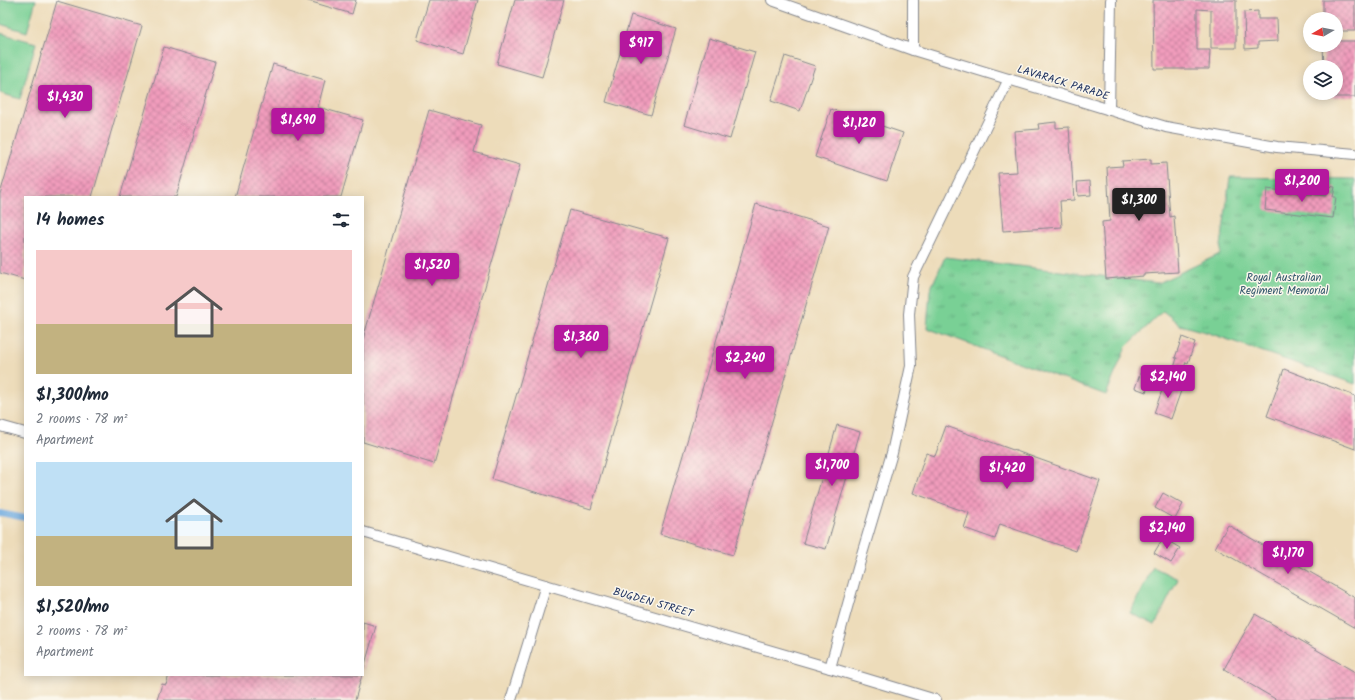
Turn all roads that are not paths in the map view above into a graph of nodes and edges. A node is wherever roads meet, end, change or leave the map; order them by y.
1 (772, 0) edge
2 (913, 0) edge
3 (1111, 0) edge
4 (797, 4) edge
5 (913, 50) junction
6 (1009, 79) junction
7 (1109, 110) junction
8 (1355, 154) edge
9 (0, 426) edge
10 (24, 433) edge
11 (364, 532) edge
12 (546, 585) junction
13 (830, 668) junction
14 (511, 700) edge
15 (936, 700) edge

1 - 4 lane, LAVARACK PARADE
2 - 5 lane
3 - 7 lane
4 - 5 lane, LAVARACK PARADE
5 - 6 lane, LAVARACK PARADE
6 - 7 lane, LAVARACK PARADE
6 - 13 lane
7 - 8 lane, LAVARACK PARADE
9 - 10 lane
11 - 12 lane, BUGDEN STREET
12 - 13 lane, BUGDEN STREET
12 - 14 lane
13 - 15 lane, BUGDEN STREET

